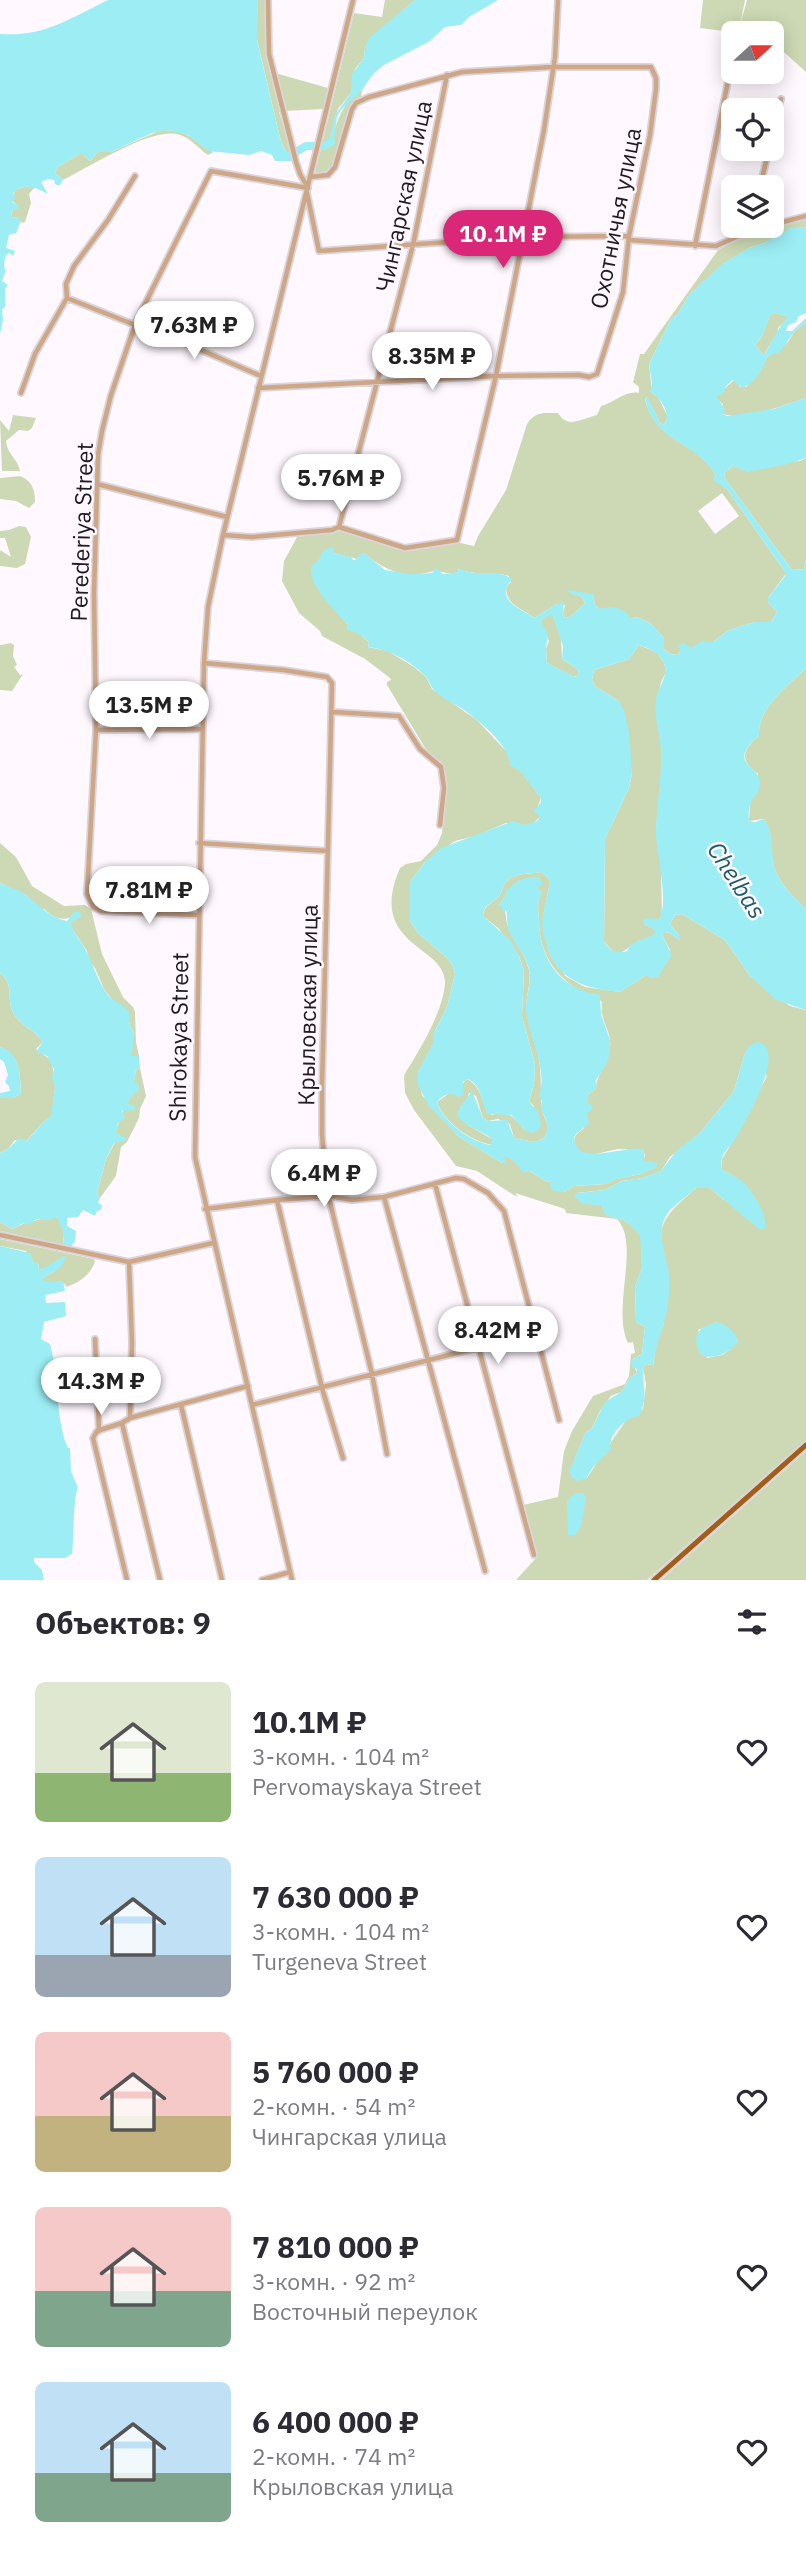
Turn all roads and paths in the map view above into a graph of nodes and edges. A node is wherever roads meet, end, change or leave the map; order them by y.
1 (268, 0) edge
2 (353, 0) edge
3 (558, 0) edge
4 (552, 67) junction
5 (447, 75) junction
6 (727, 84) edge
7 (135, 176) dead end
8 (310, 177) junction
9 (307, 190) junction
10 (806, 216) edge
11 (784, 222) edge
12 (522, 237) junction
13 (629, 238) junction
14 (732, 238) edge
15 (413, 245) junction
16 (695, 246) junction
17 (67, 298) junction
18 (136, 323) junction
19 (261, 376) junction
20 (496, 376) junction
21 (378, 383) junction
22 (258, 388) junction
23 (21, 393) dead end
24 (97, 484) junction
25 (227, 517) junction
26 (339, 527) junction
27 (223, 535) junction
28 (204, 663) junction
29 (333, 712) junction
30 (202, 729) junction
31 (96, 730) junction
32 (440, 825) dead end
33 (199, 843) junction
34 (328, 851) junction
35 (198, 915) junction
36 (435, 1184) junction
37 (329, 1196) junction
38 (384, 1197) junction
39 (277, 1200) junction
40 (205, 1209) junction
41 (0, 1235) edge
42 (213, 1243) junction
43 (129, 1262) junction
44 (95, 1339) dead end
45 (480, 1347) junction
46 (429, 1360) junction
47 (372, 1374) junction
48 (248, 1386) junction
49 (321, 1388) junction
50 (181, 1405) junction
51 (252, 1405) junction
52 (130, 1418) junction
53 (559, 1420) dead end
54 (122, 1423) junction
55 (97, 1432) junction
56 (806, 1445) edge
57 (387, 1454) dead end
58 (343, 1458) dead end
59 (534, 1555) dead end
60 (290, 1572) junction
61 (485, 1572) dead end
62 (127, 1580) edge
63 (160, 1580) edge
64 (222, 1580) edge
65 (262, 1580) edge
66 (292, 1580) edge
67 (654, 1580) edge

1 - 9 street
2 - 8 street, Shirokaya Street
3 - 4 street
4 - 5 street
4 - 12 street
4 - 13 street, Охотничья улица
5 - 8 street
5 - 15 street, Чингарская улица
6 - 16 street
7 - 17 street
8 - 9 street, Shirokaya Street
9 - 15 street
9 - 18 street, Perederiya Street
9 - 19 street, Shirokaya Street
10 - 11 street
12 - 13 street
12 - 15 street
12 - 20 street
13 - 16 street
13 - 20 street, Охотничья улица
14 - 16 street
15 - 21 street, Чингарская улица
17 - 18 street
17 - 23 street
18 - 19 street
18 - 24 street, Perederiya Street
19 - 22 street, Shirokaya Street
20 - 21 street
20 - 26 street
21 - 22 street
21 - 26 street, Чингарская улица
22 - 25 street, Shirokaya Street
24 - 25 street
24 - 31 street, Perederiya Street
25 - 27 street, Shirokaya Street
26 - 27 street
27 - 28 street, Shirokaya Street
28 - 29 street, Крыловская улица
28 - 30 street, Shirokaya Street
29 - 32 street
29 - 34 street, Крыловская улица
30 - 31 street
30 - 33 street, Shirokaya Street
31 - 35 street, Perederiya Street
33 - 34 street
33 - 35 street, Shirokaya Street
34 - 37 street, Крыловская улица
35 - 40 street, Shirokaya Street
36 - 38 street
36 - 45 street
36 - 53 street
37 - 38 street
37 - 39 street
37 - 47 street, Крыловская улица
38 - 46 street
39 - 40 street
39 - 49 street
40 - 42 street, Shirokaya Street
41 - 43 street
42 - 43 street
42 - 48 street, Shirokaya Street
43 - 52 street
44 - 55 street
45 - 46 street
45 - 59 street
46 - 47 street
46 - 61 street
47 - 49 street
47 - 57 street, Крыловская улица
48 - 50 street
48 - 51 street, Shirokaya Street
49 - 51 street
49 - 58 street
50 - 52 street
50 - 64 street
51 - 60 street, Shirokaya Street
52 - 54 street
54 - 55 street
54 - 63 street
55 - 62 street
56 - 67 main road
60 - 65 street
60 - 66 street, Shirokaya Street

